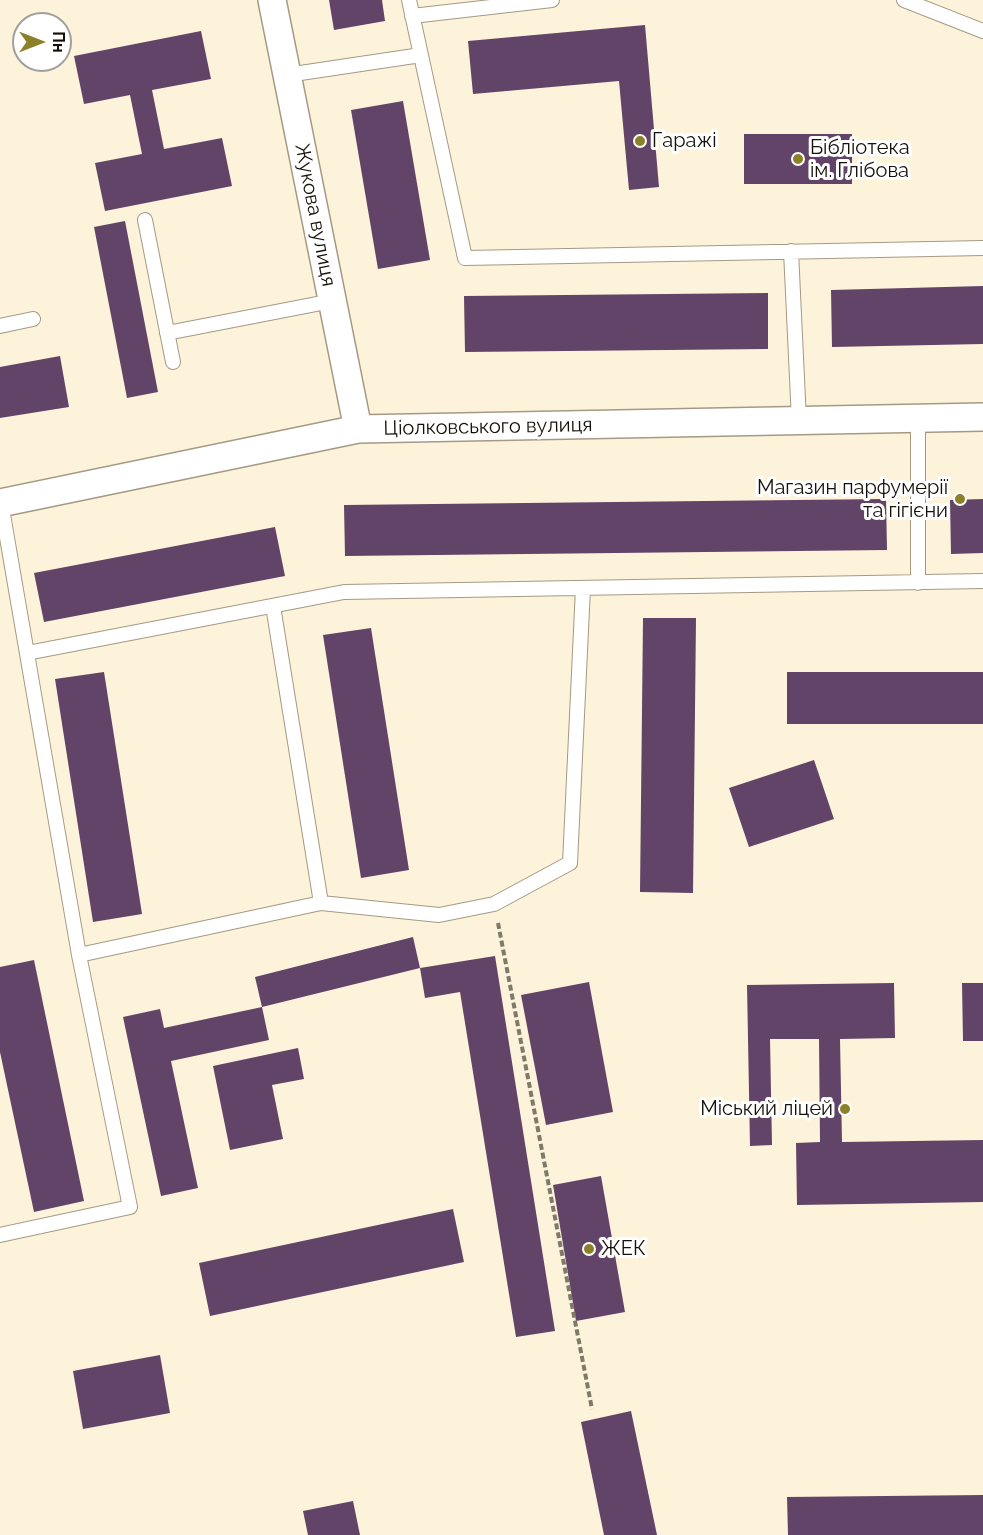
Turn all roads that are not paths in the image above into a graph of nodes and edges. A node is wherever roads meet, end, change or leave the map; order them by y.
1 (272, 0) edge
2 (409, 0) edge
3 (552, 0) edge
4 (904, 0) edge
5 (412, 16) junction
6 (983, 31) edge
7 (421, 55) junction
8 (287, 75) junction
9 (145, 220) dead end
10 (983, 248) edge
11 (791, 251) junction
12 (332, 301) junction
13 (33, 319) dead end
14 (0, 326) edge
15 (167, 333) junction
16 (173, 362) dead end
17 (983, 417) edge
18 (918, 418) junction
19 (799, 420) junction
20 (358, 429) junction
21 (1, 503) edge
22 (983, 581) edge
23 (918, 583) junction
24 (583, 588) junction
25 (273, 606) junction
26 (27, 653) junction
27 (321, 903) junction
28 (80, 955) junction
29 (0, 1235) edge

1 - 8 street, Жукова вулиця
2 - 5 lane
3 - 5 lane
4 - 6 lane
5 - 7 lane
7 - 8 lane
7 - 11 lane
8 - 12 street, Жукова вулиця
9 - 15 lane
10 - 11 lane
11 - 19 lane
12 - 15 lane
12 - 20 street, Жукова вулиця
13 - 14 lane
15 - 16 lane
17 - 18 street, Ціолковського вулиця
18 - 19 street, Ціолковського вулиця
18 - 23 lane
19 - 20 street, Ціолковського вулиця
20 - 21 street, Ціолковського вулиця
21 - 26 lane
22 - 23 lane
23 - 24 lane
24 - 25 lane
24 - 27 lane
25 - 26 lane
25 - 27 lane
26 - 28 lane
27 - 28 lane
28 - 29 lane

